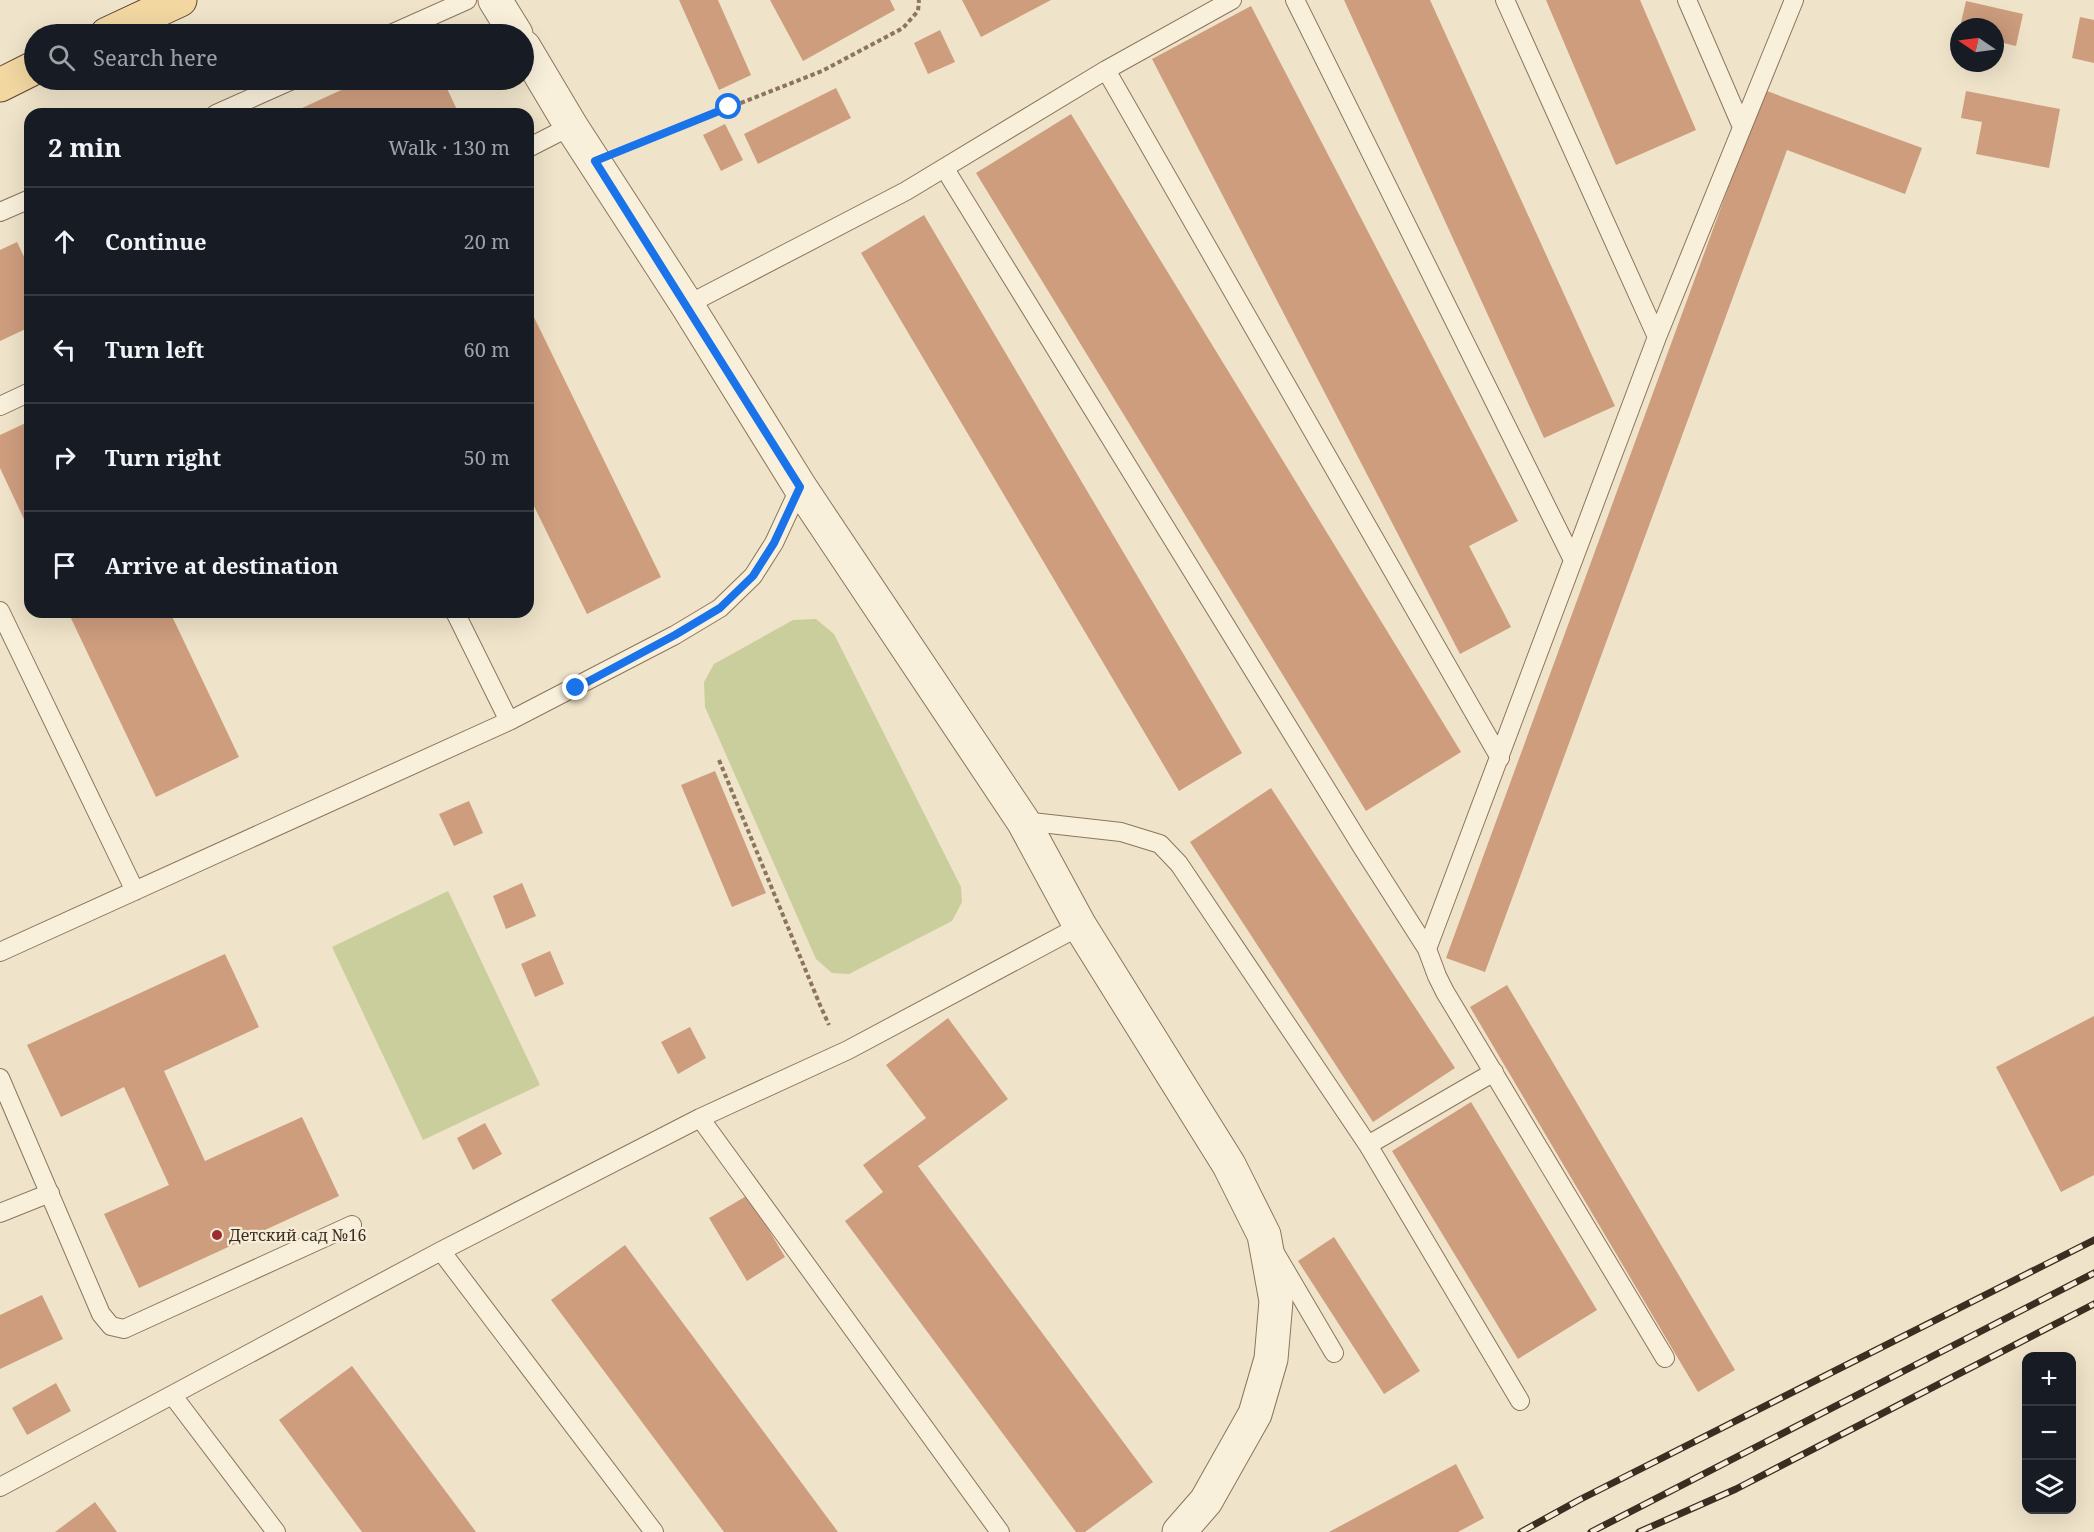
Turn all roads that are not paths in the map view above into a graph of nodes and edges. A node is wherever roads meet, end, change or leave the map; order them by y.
1 (180, 0) edge
2 (467, 0) edge
3 (495, 0) edge
4 (1232, 0) edge
5 (1295, 0) edge
6 (1505, 0) edge
7 (1687, 0) edge
8 (1794, 0) edge
9 (128, 24) edge
10 (413, 24) edge
11 (510, 24) edge
12 (534, 64) edge
13 (1106, 70) junction
14 (24, 73) edge
15 (0, 85) edge
16 (270, 90) edge
17 (229, 108) edge
18 (571, 126) junction
19 (1742, 127) junction
20 (534, 145) edge
21 (945, 169) junction
22 (24, 203) edge
23 (0, 212) edge
24 (687, 305) junction
25 (1657, 337) junction
26 (24, 395) edge
27 (0, 406) edge
28 (800, 487) junction
29 (1573, 560) junction
30 (0, 611) edge
31 (458, 618) edge
32 (509, 721) junction
33 (1500, 758) junction
34 (1023, 821) junction
35 (135, 891) junction
36 (1080, 926) junction
37 (1427, 949) junction
38 (0, 952) edge
39 (1494, 1072) junction
40 (0, 1078) edge
41 (700, 1118) junction
42 (1368, 1145) junction
43 (50, 1193) junction
44 (0, 1213) edge
45 (352, 1225) dead end
46 (1264, 1235) junction
47 (441, 1251) junction
48 (1334, 1353) dead end
49 (1665, 1358) dead end
50 (173, 1395) junction
51 (1520, 1401) dead end
52 (0, 1487) edge
53 (276, 1532) edge
54 (654, 1532) edge
55 (1000, 1532) edge
56 (1179, 1532) edge

1 - 9 main road
2 - 10 lane
3 - 11 street
4 - 13 lane
5 - 29 lane
6 - 25 lane
7 - 19 lane
8 - 19 lane
12 - 18 street
13 - 21 lane
13 - 33 lane
14 - 15 main road
16 - 17 lane
18 - 20 lane
18 - 24 street
19 - 25 lane
21 - 24 lane
21 - 37 lane
22 - 23 lane
24 - 28 street
25 - 29 lane
26 - 27 lane
28 - 32 lane
28 - 34 street
29 - 33 lane
30 - 35 lane
31 - 32 lane
32 - 35 lane
33 - 37 lane
34 - 36 street
34 - 42 lane
35 - 38 lane
36 - 41 lane
36 - 46 street
37 - 39 lane
39 - 42 lane
39 - 49 lane
40 - 43 lane
41 - 47 lane
41 - 55 lane
42 - 51 lane
43 - 44 lane
43 - 45 lane
46 - 48 lane
46 - 56 street
47 - 50 lane
47 - 54 lane
50 - 52 lane
50 - 53 lane

